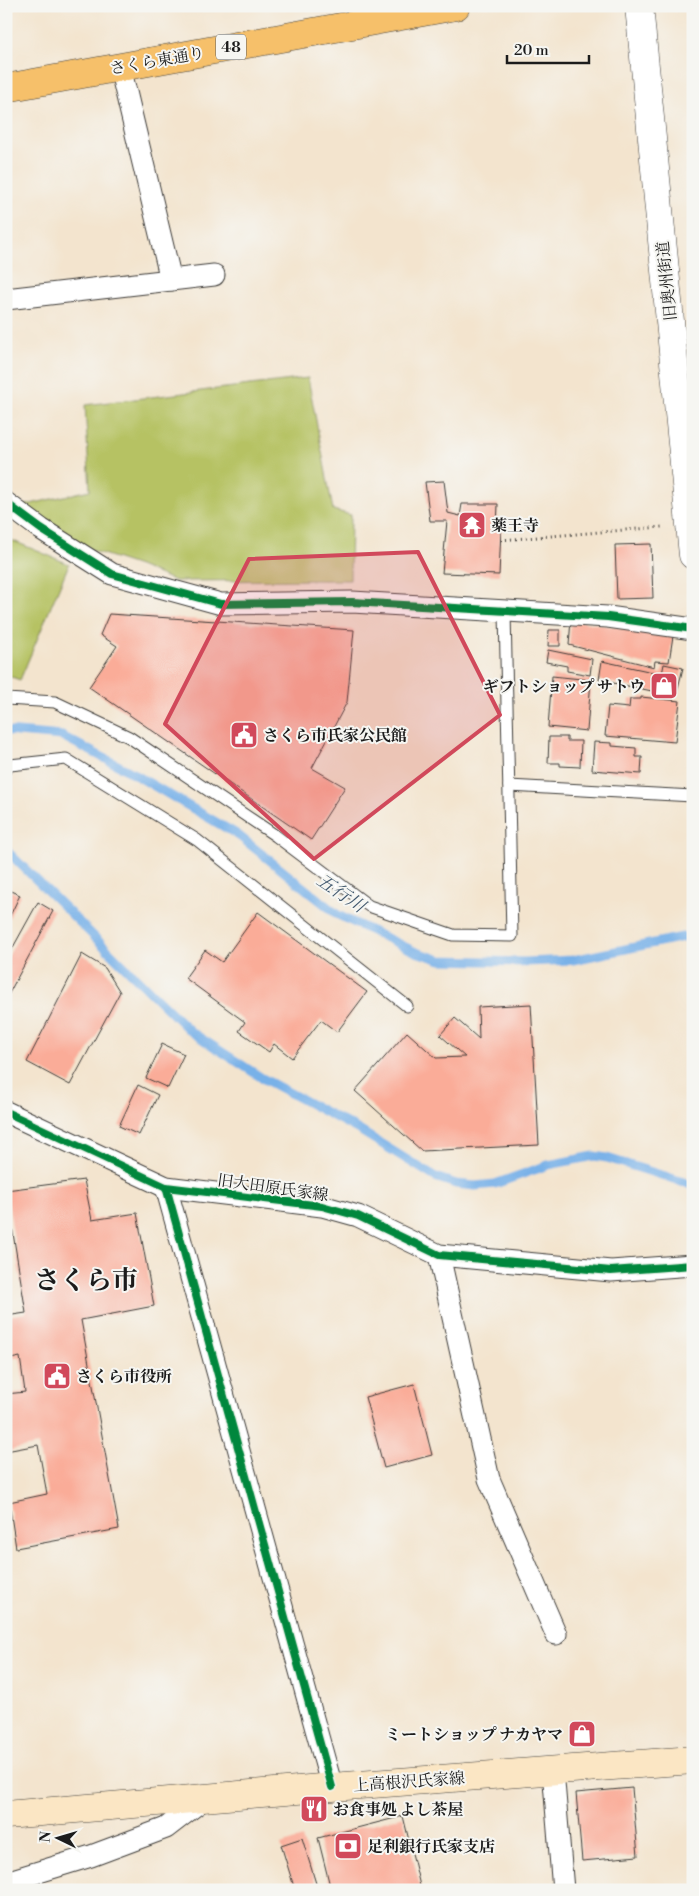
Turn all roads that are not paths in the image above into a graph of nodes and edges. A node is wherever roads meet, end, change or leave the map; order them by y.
1 (456, 6) edge
2 (639, 6) edge
3 (120, 67) junction
4 (6, 88) edge
5 (214, 275) dead end
6 (171, 280) junction
7 (6, 299) edge
8 (6, 504) edge
9 (693, 555) edge
10 (505, 612) junction
11 (693, 629) edge
12 (6, 698) edge
13 (6, 769) edge
14 (509, 786) junction
15 (693, 796) edge
16 (407, 1006) dead end
17 (6, 1112) edge
18 (166, 1187) junction
19 (439, 1255) junction
20 (693, 1265) edge
21 (556, 1634) dead end
22 (693, 1760) edge
23 (553, 1770) junction
24 (332, 1787) junction
25 (205, 1798) junction
26 (6, 1815) edge
27 (6, 1882) edge
28 (563, 1890) edge

1 - 3 main road, さくら東通り / 48
2 - 9 street, 旧奥州街道
3 - 4 main road, さくら東通り / 48
3 - 6 street
5 - 6 street
6 - 7 street
8 - 10 street
10 - 11 street
10 - 14 lane
12 - 14 lane
13 - 16 lane
14 - 15 lane
17 - 18 street, 旧大田原氏家線
18 - 19 street, 旧大田原氏家線
18 - 24 street
19 - 20 street, 旧大田原氏家線
19 - 21 street
22 - 23 main road, 上高根沢氏家線
23 - 24 main road, 上高根沢氏家線
23 - 28 street
24 - 25 main road, 上高根沢氏家線
25 - 26 main road, 上高根沢氏家線
25 - 27 street

